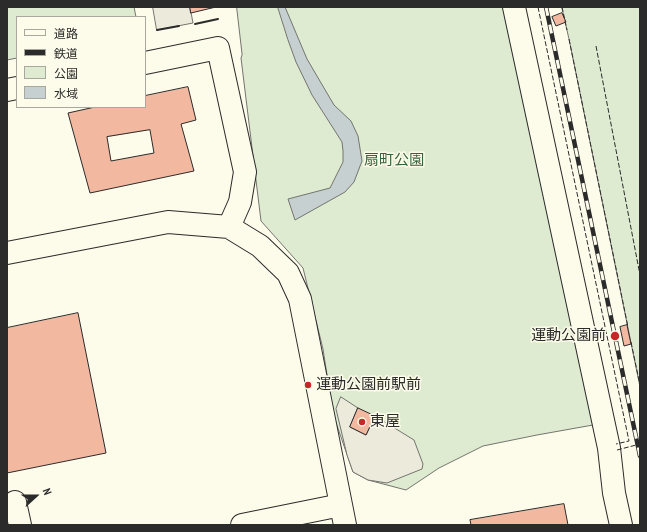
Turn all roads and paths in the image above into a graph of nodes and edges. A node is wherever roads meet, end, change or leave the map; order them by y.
1 (514, 7) edge
2 (146, 62) edge
3 (229, 227) junction
4 (7, 253) edge
5 (15, 502) dead end
6 (343, 515) edge
7 (20, 525) edge
8 (242, 525) edge
9 (621, 525) edge

1 - 9 street
2 - 3 street
3 - 4 street
3 - 6 street
5 - 7 street
6 - 8 street

